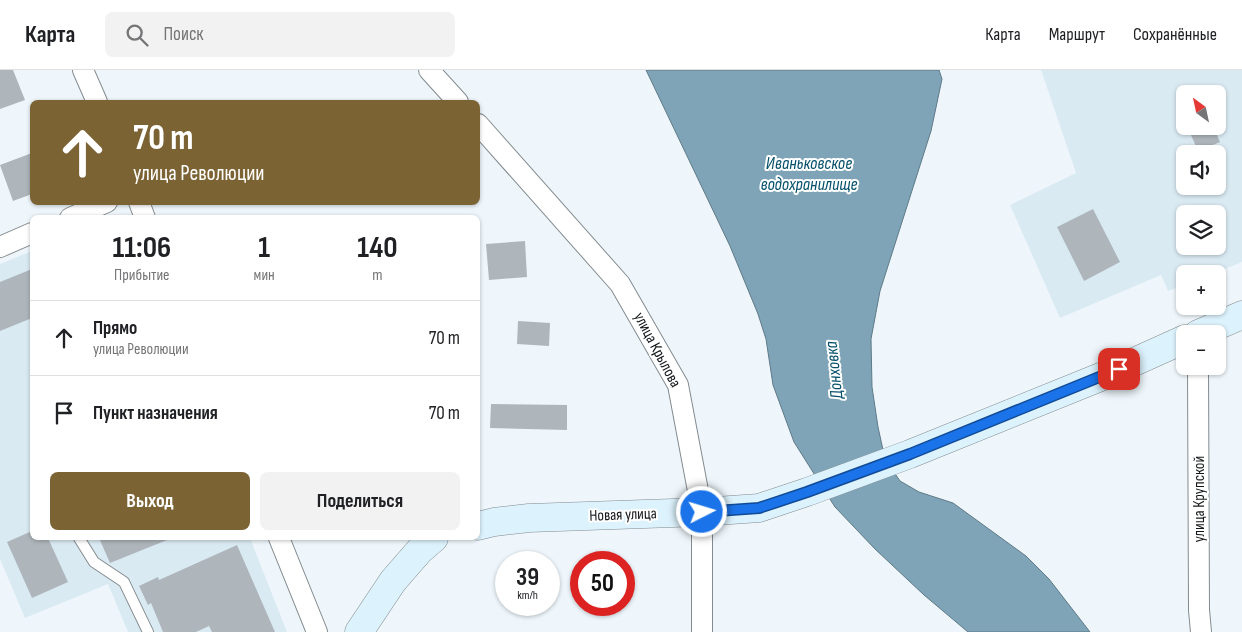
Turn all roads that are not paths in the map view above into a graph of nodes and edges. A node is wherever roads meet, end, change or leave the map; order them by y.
1 (83, 70) edge
2 (429, 70) edge
3 (96, 100) edge
4 (456, 100) edge
5 (480, 126) edge
6 (99, 205) edge
7 (77, 215) edge
8 (30, 234) edge
9 (0, 246) edge
10 (1242, 315) edge
11 (1219, 325) edge
12 (1176, 344) edge
13 (1198, 375) edge
14 (702, 512) junction
15 (480, 526) edge
16 (80, 540) edge
17 (280, 540) edge
18 (432, 540) edge
19 (148, 632) edge
20 (317, 632) edge
21 (359, 632) edge
22 (702, 632) edge
23 (1201, 632) edge

1 - 3 street
2 - 4 street
5 - 14 street, улица Крылова
6 - 7 street
8 - 9 street
10 - 11 main road
12 - 14 main road, Новая улица
13 - 23 street, улица Крупской
14 - 15 main road, Новая улица
14 - 22 street, улица Крылова
16 - 19 lane
17 - 20 street
18 - 21 main road

